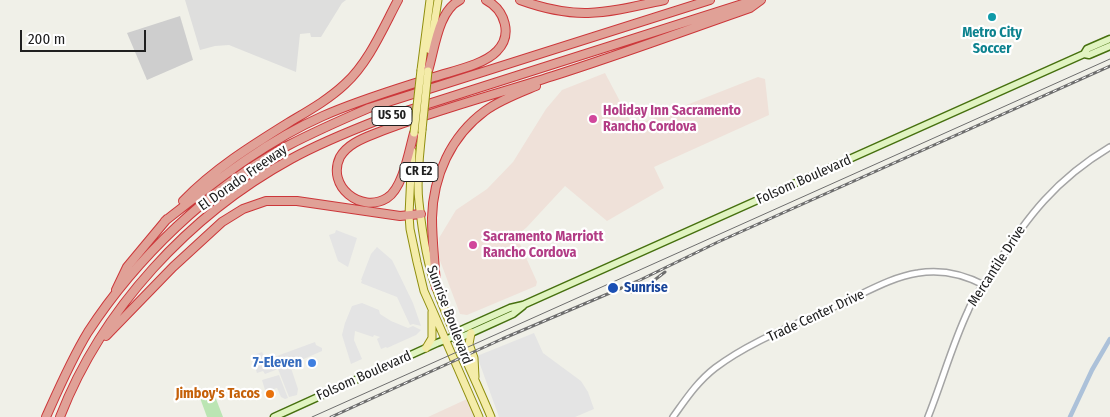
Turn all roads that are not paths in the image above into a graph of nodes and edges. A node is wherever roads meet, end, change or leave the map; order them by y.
1 (398, 0) edge
2 (430, 0) edge
3 (438, 0) edge
4 (460, 0) edge
5 (486, 0) edge
6 (520, 0) edge
7 (664, 0) edge
8 (710, 0) edge
9 (755, 0) edge
10 (761, 0) edge
11 (1110, 38) edge
12 (1110, 46) edge
13 (1084, 54) junction
14 (587, 65) junction
15 (424, 70) junction
16 (418, 132) junction
17 (1110, 147) edge
18 (421, 214) junction
19 (409, 215) junction
20 (165, 221) junction
21 (984, 285) junction
22 (436, 287) junction
23 (111, 301) junction
24 (523, 305) junction
25 (432, 310) junction
26 (471, 333) junction
27 (456, 336) junction
28 (446, 340) junction
29 (97, 344) junction
30 (426, 348) junction
31 (474, 377) junction
32 (46, 417) edge
33 (60, 417) edge
34 (274, 417) edge
35 (479, 417) edge
36 (491, 417) edge
37 (673, 417) edge
38 (928, 417) edge

1 - 20 highway
2 - 15 main road, Sunrise Boulevard / CR E2
3 - 15 main road, Sunrise Boulevard / CR E2
4 - 15 highway
5 - 20 highway
6 - 7 highway
8 - 23 highway, El Dorado Freeway / US 50
9 - 29 highway, El Dorado Freeway / US 50
10 - 14 highway
11 - 13 main road, Folsom Boulevard
12 - 13 main road, Folsom Boulevard
13 - 24 main road, Folsom Boulevard
14 - 16 highway
14 - 22 highway
15 - 16 main road, Sunrise Boulevard / CR E2, bridge
16 - 18 main road, Sunrise Boulevard / CR E2
16 - 19 main road, Sunrise Boulevard / CR E2
17 - 21 street, Mercantile Drive
18 - 19 highway
18 - 22 main road, Sunrise Boulevard / CR E2
19 - 25 main road, Sunrise Boulevard / CR E2
19 - 29 highway
20 - 23 highway
21 - 37 street, Trade Center Drive
21 - 38 street, Mercantile Drive
22 - 27 main road, Sunrise Boulevard / CR E2
23 - 32 highway, El Dorado Freeway / US 50
24 - 26 main road, Folsom Boulevard
24 - 27 main road, Folsom Boulevard
25 - 28 main road, Sunrise Boulevard / CR E2
25 - 30 main road
26 - 27 main road, Folsom Boulevard
26 - 31 main road
27 - 28 main road, Folsom Boulevard
27 - 31 main road, Sunrise Boulevard / CR E2
28 - 30 main road, Folsom Boulevard
28 - 35 main road, Sunrise Boulevard / CR E2
29 - 33 highway, El Dorado Freeway / US 50
30 - 34 main road, Folsom Boulevard
31 - 36 main road, Sunrise Boulevard / CR E2

